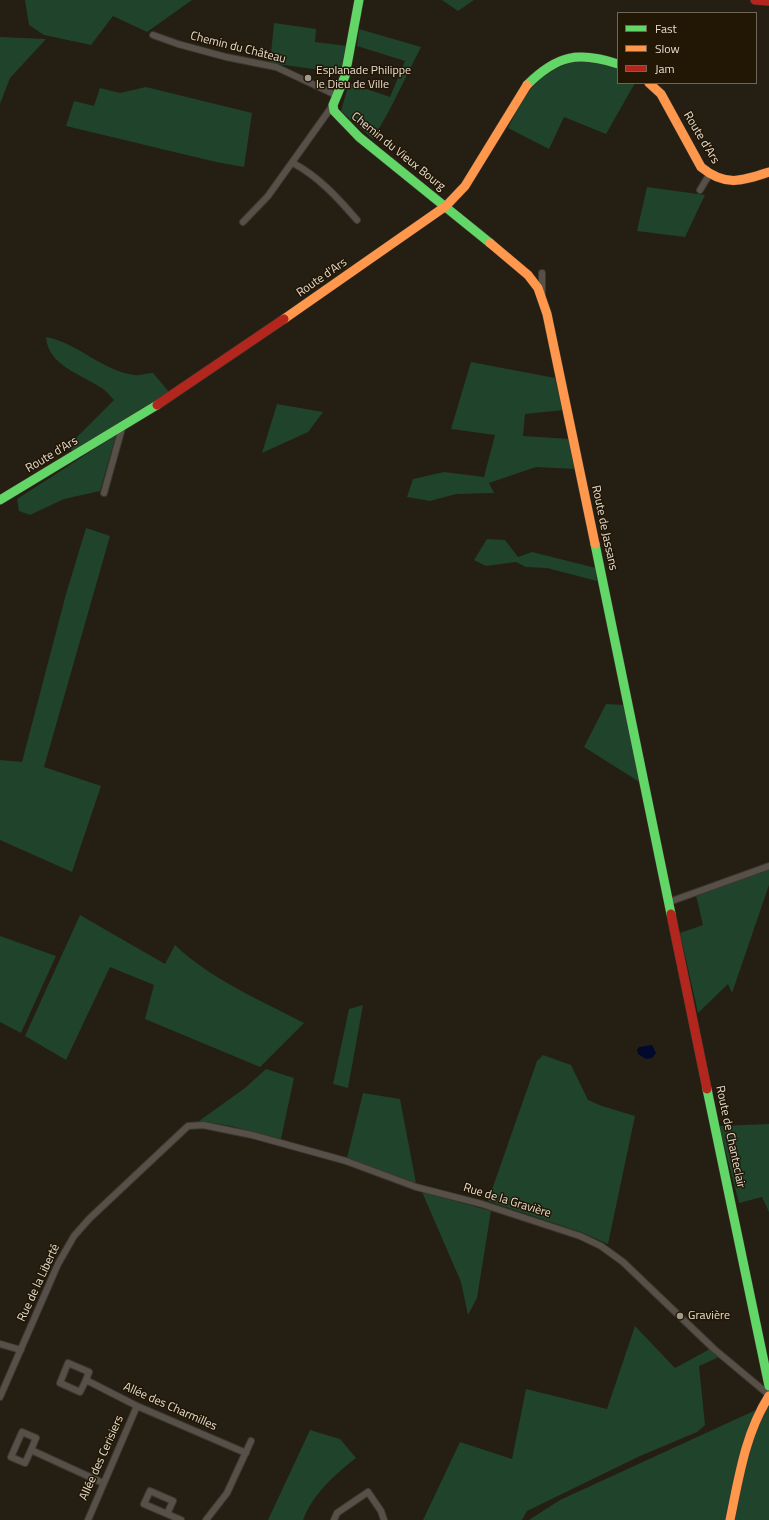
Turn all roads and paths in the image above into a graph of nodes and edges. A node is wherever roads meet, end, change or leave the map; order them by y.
1 (359, 0) edge
2 (755, 0) edge
3 (769, 1) edge
4 (153, 35) dead end
5 (617, 64) edge
6 (650, 84) edge
7 (338, 96) junction
8 (333, 105) junction
9 (293, 163) junction
10 (769, 172) edge
11 (709, 175) junction
12 (700, 190) dead end
13 (446, 206) junction
14 (357, 220) dead end
15 (243, 222) dead end
16 (542, 273) dead end
17 (541, 298) junction
18 (122, 428) junction
19 (104, 493) dead end
20 (0, 500) edge
21 (769, 866) edge
22 (669, 898) junction
23 (188, 1126) joint
24 (0, 1344) edge
25 (21, 1350) junction
26 (86, 1380) junction
27 (769, 1386) edge
28 (1, 1394) edge
29 (769, 1396) edge
30 (137, 1406) junction
31 (251, 1442) dead end
32 (31, 1450) junction
33 (246, 1453) junction
34 (103, 1483) junction
35 (167, 1514) junction
36 (88, 1520) edge
37 (181, 1520) edge
38 (206, 1520) edge
39 (334, 1520) edge
40 (384, 1520) edge
41 (730, 1520) edge

1 - 7 street
2 - 3 street
4 - 7 street, Chemin du Château
5 - 13 street, Route d'Ars
6 - 11 street, Route d'Ars
7 - 8 street
8 - 9 street
8 - 13 street, Chemin du Vieux Bourg
9 - 14 street
9 - 15 street
10 - 11 street, Route d'Ars
11 - 12 street
13 - 17 street, Route de Jassans
13 - 18 street, Route d'Ars
16 - 17 street
17 - 22 street, Route de Jassans
18 - 19 street
18 - 20 street, Route d'Ars
21 - 22 street
22 - 27 street, Route de Chanteclair
23 - 25 street, Rue de la Liberté
23 - 29 street, Rue de la Gravière
24 - 25 street
25 - 28 street, Rue de la Liberté
26 - 26 street
26 - 30 street, Allée des Charmilles
29 - 41 street
30 - 33 street, Allée des Charmilles
30 - 34 street, Allée des Cerisiers
31 - 33 street
32 - 32 street
32 - 34 street
33 - 38 street
34 - 36 street, Allée des Cerisiers
35 - 35 street
35 - 37 street
39 - 40 street

